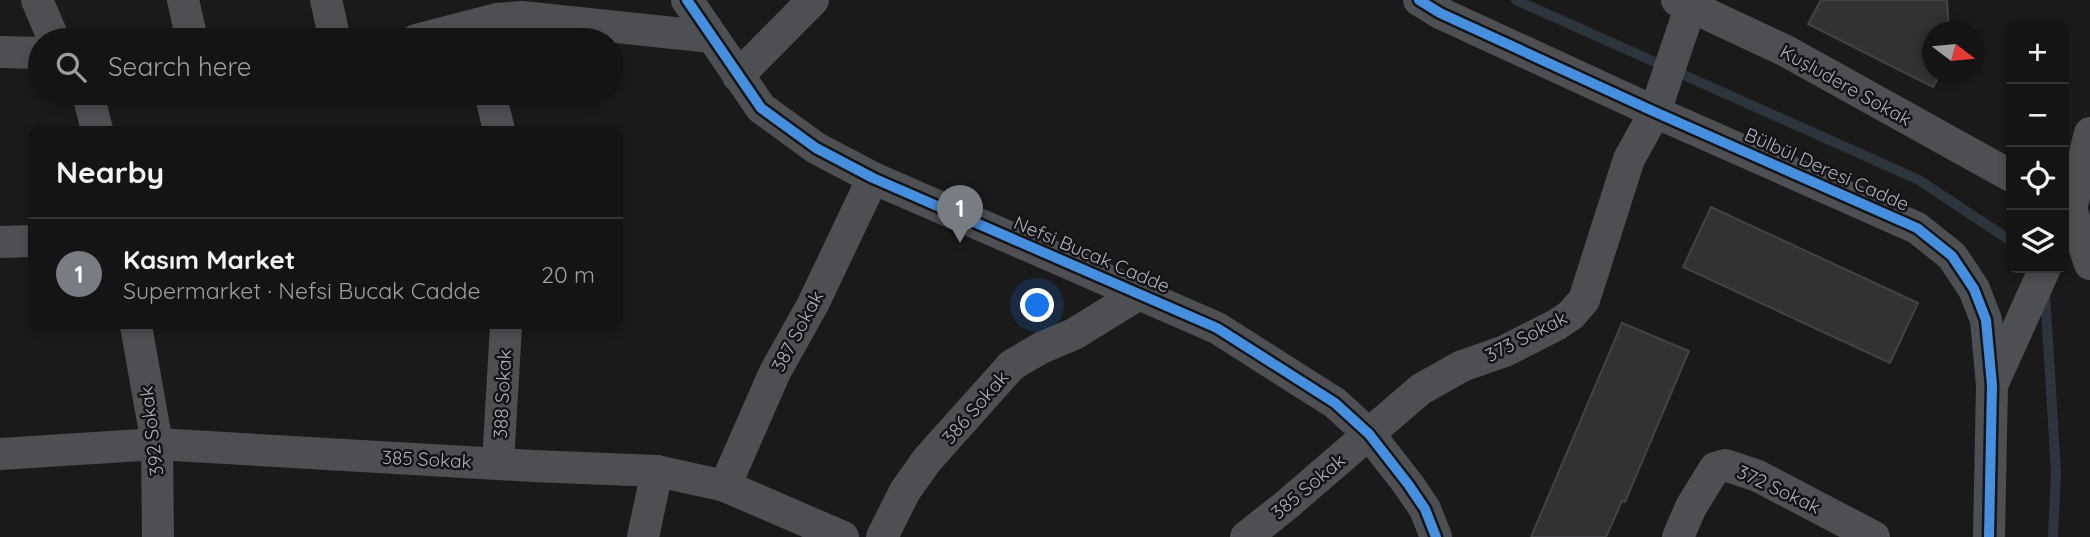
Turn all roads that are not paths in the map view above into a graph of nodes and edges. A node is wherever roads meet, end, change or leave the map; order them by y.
1 (37, 0) edge
2 (183, 0) edge
3 (326, 0) edge
4 (687, 0) edge
5 (813, 0) edge
6 (1419, 0) edge
7 (1691, 1) edge
8 (49, 28) edge
9 (189, 28) edge
10 (332, 28) edge
11 (484, 28) edge
12 (712, 37) junction
13 (0, 52) edge
14 (28, 53) edge
15 (738, 76) junction
16 (91, 105) edge
17 (493, 105) edge
18 (1655, 112) junction
19 (96, 126) edge
20 (498, 126) edge
21 (2090, 133) edge
22 (2006, 173) edge
23 (873, 178) junction
24 (2067, 210) edge
25 (2069, 220) edge
26 (28, 241) edge
27 (0, 242) edge
28 (2090, 264) edge
29 (2043, 273) edge
30 (1139, 294) junction
31 (137, 329) edge
32 (506, 329) edge
33 (1992, 385) junction
34 (1369, 434) junction
35 (157, 444) junction
36 (0, 454) edge
37 (498, 463) junction
38 (657, 471) junction
39 (724, 486) junction
40 (158, 537) edge
41 (643, 537) edge
42 (843, 537) edge
43 (882, 537) edge
44 (1246, 537) edge
45 (1436, 537) edge
46 (1678, 537) edge
47 (1874, 537) edge
48 (1989, 537) edge

1 - 8 street
2 - 9 street
3 - 10 street
4 - 12 street, Nefsi Bucak Cadde
5 - 15 street
6 - 18 street, Bülbül Deresi Cadde
7 - 18 street, 373 Sokak
7 - 22 street, Kuşludere Sokak
11 - 12 street
12 - 15 street, Nefsi Bucak Cadde
13 - 14 street
15 - 23 street, Nefsi Bucak Cadde
16 - 19 street
17 - 20 street
18 - 33 street, Bülbül Deresi Cadde
18 - 34 street, 373 Sokak
21 - 24 street
23 - 30 street, Nefsi Bucak Cadde
23 - 39 street, 387 Sokak
25 - 28 street
26 - 27 street
29 - 33 street
30 - 34 street, Nefsi Bucak Cadde
30 - 43 street, 386 Sokak
31 - 35 street, 392 Sokak
32 - 37 street, 388 Sokak
33 - 48 street, Bülbül Deresi Cadde
34 - 44 street, 385 Sokak
34 - 45 street, Nefsi Bucak Cadde
35 - 36 street, 385 Sokak
35 - 37 street, 385 Sokak
35 - 40 street, 392 Sokak
37 - 38 street, 385 Sokak
38 - 39 street, 385 Sokak
38 - 41 street
39 - 42 street, 385 Sokak
46 - 47 street, 372 Sokak

